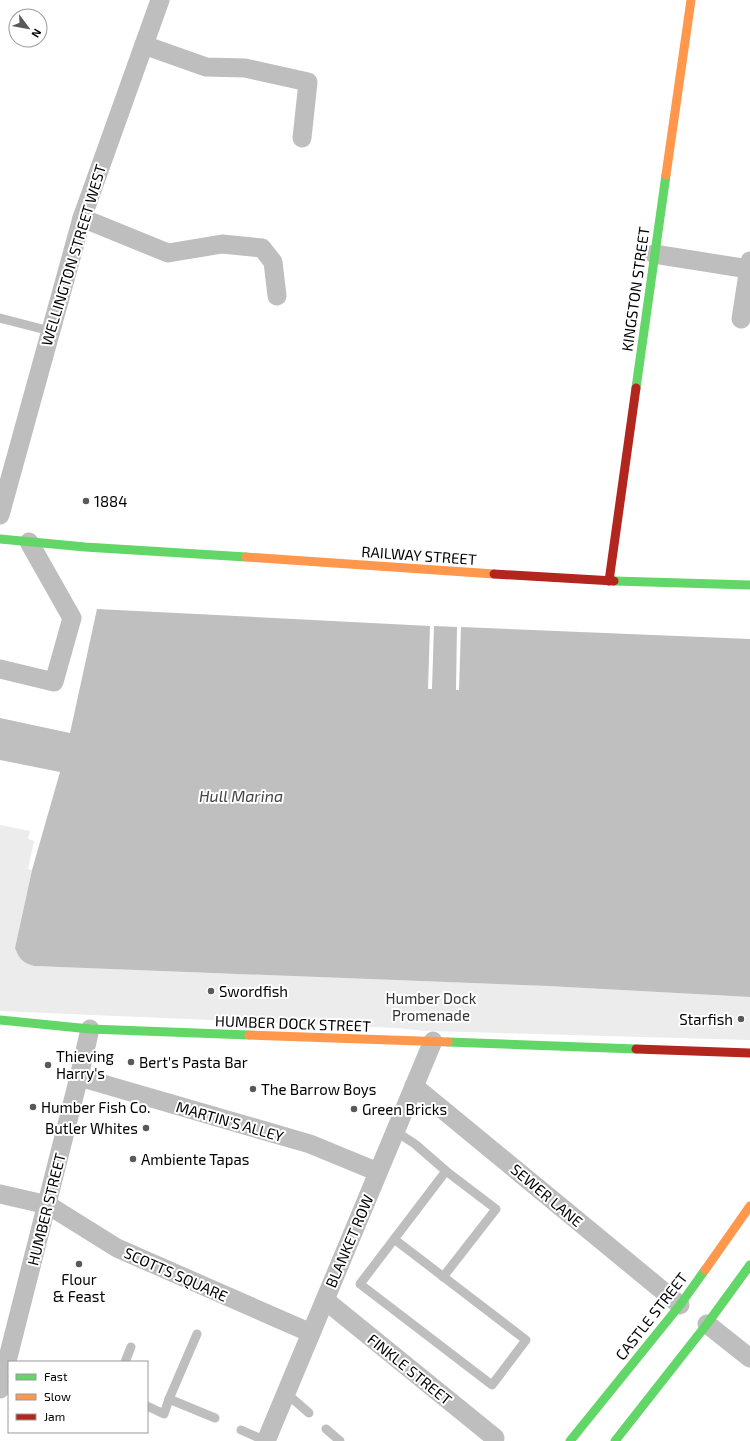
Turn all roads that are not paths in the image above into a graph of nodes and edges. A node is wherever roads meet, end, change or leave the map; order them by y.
1 (160, 0) edge
2 (691, 0) edge
3 (144, 45) junction
4 (302, 138) dead end
5 (82, 218) junction
6 (654, 254) junction
7 (749, 265) edge
8 (277, 296) dead end
9 (0, 318) edge
10 (741, 319) dead end
11 (50, 331) junction
12 (0, 515) edge
13 (0, 539) edge
14 (29, 542) junction
15 (609, 581) junction
16 (750, 585) edge
17 (0, 670) edge
18 (0, 1020) edge
19 (83, 1028) junction
20 (433, 1041) junction
21 (750, 1053) edge
22 (80, 1077) junction
23 (414, 1086) junction
24 (395, 1131) junction
25 (446, 1171) junction
26 (378, 1172) junction
27 (0, 1194) edge
28 (48, 1204) junction
29 (750, 1206) edge
30 (394, 1239) junction
31 (750, 1265) edge
32 (443, 1277) junction
33 (325, 1300) junction
34 (680, 1305) junction
35 (707, 1324) junction
36 (311, 1333) junction
37 (197, 1334) dead end
38 (130, 1347) dead end
39 (750, 1358) edge
40 (125, 1361) edge
41 (0, 1389) edge
42 (286, 1393) junction
43 (169, 1399) junction
44 (148, 1406) edge
45 (309, 1414) dead end
46 (215, 1418) dead end
47 (326, 1429) dead end
48 (241, 1430) dead end
49 (495, 1438) dead end
50 (266, 1441) edge
51 (340, 1441) edge
52 (570, 1441) edge
53 (615, 1441) edge

1 - 3 street, WELLINGTON STREET WEST
2 - 6 main road, KINGSTON STREET
3 - 4 street
3 - 5 street, WELLINGTON STREET WEST
5 - 8 street
5 - 11 street, WELLINGTON STREET WEST
6 - 7 street
6 - 15 main road, KINGSTON STREET
7 - 10 street
9 - 11 lane
11 - 12 street, WELLINGTON STREET WEST
13 - 14 main road
14 - 15 main road, RAILWAY STREET
14 - 17 street
15 - 16 main road, RAILWAY STREET
18 - 19 main road, HUMBER DOCK STREET
19 - 20 main road, HUMBER DOCK STREET
19 - 22 street, HUMBER STREET
20 - 21 main road, HUMBER DOCK STREET
20 - 23 street, BLANKET ROW
22 - 26 street, MARTIN'S ALLEY
22 - 28 street, HUMBER STREET
23 - 24 street, BLANKET ROW
23 - 34 street, SEWER LANE
24 - 25 lane
24 - 26 street, BLANKET ROW
25 - 30 lane
25 - 32 lane
26 - 33 street, BLANKET ROW
27 - 28 street
28 - 36 street, SCOTTS SQUARE
28 - 41 street, HUMBER STREET
29 - 34 main road, CASTLE STREET
30 - 32 lane
30 - 32 lane
31 - 35 main road
33 - 36 street, BLANKET ROW
33 - 49 street, FINKLE STREET
34 - 52 main road, CASTLE STREET
35 - 39 street
35 - 53 main road
36 - 42 street, BLANKET ROW
37 - 43 lane
38 - 40 lane
42 - 45 lane
42 - 50 street, BLANKET ROW
43 - 44 lane
43 - 46 lane
47 - 51 lane
48 - 50 lane

